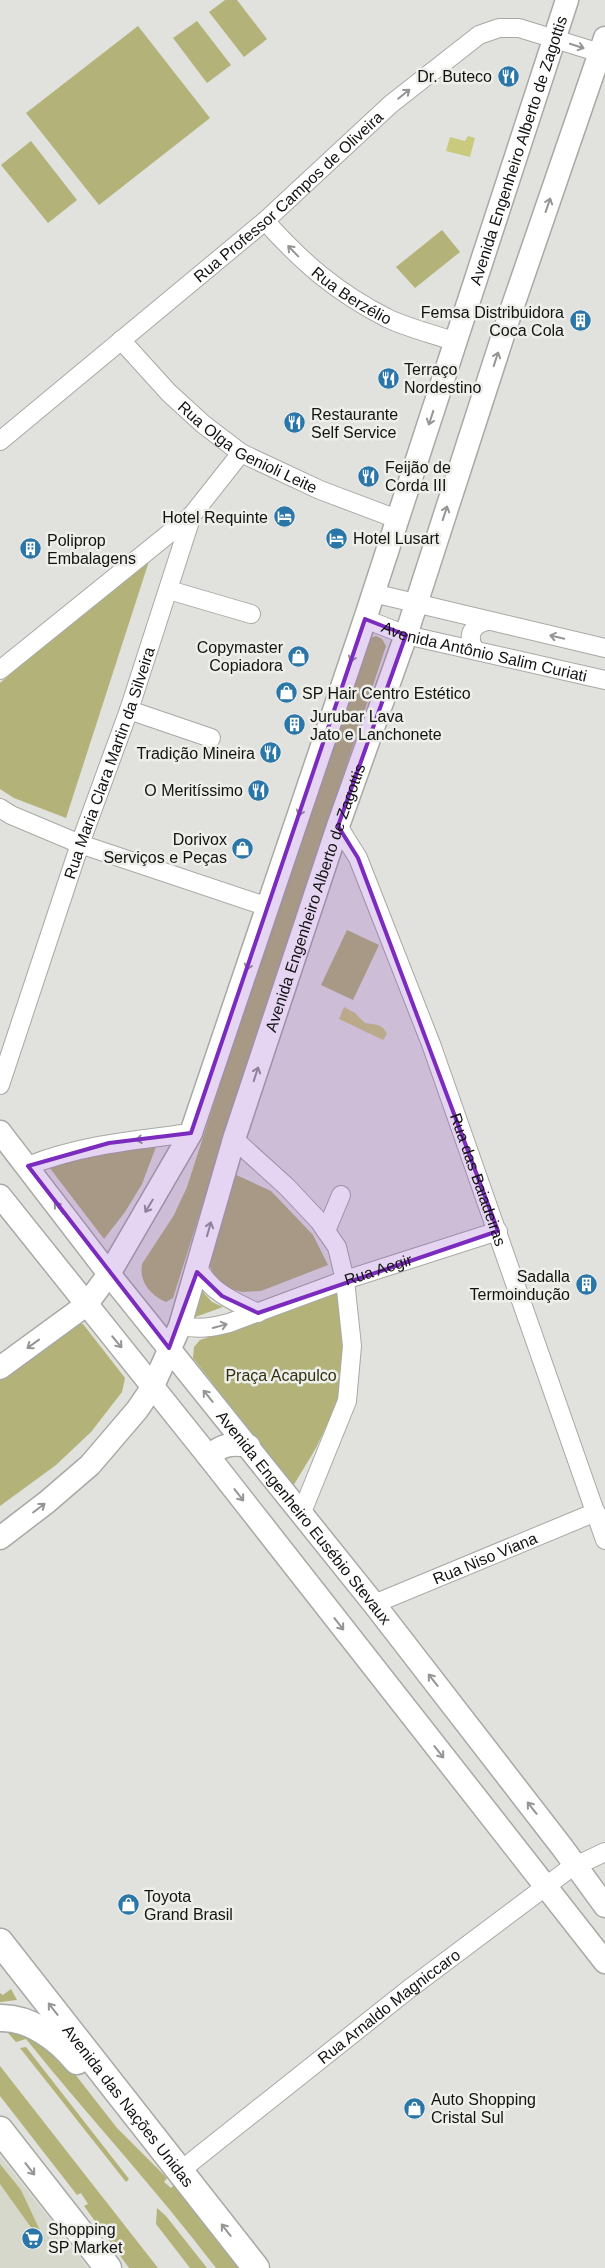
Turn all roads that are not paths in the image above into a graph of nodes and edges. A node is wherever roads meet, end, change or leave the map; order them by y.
1 (567, 0) edge
2 (555, 39) junction
3 (603, 46) edge
4 (265, 221) junction
5 (121, 340) junction
6 (456, 342) junction
7 (0, 441) edge
8 (241, 453) junction
9 (192, 515) junction
10 (397, 519) junction
11 (169, 590) junction
12 (373, 593) junction
13 (416, 605) junction
14 (251, 614) dead end
15 (365, 619) junction
16 (488, 621) junction
17 (406, 634) junction
18 (605, 648) edge
19 (475, 650) junction
20 (0, 670) edge
21 (605, 680) edge
22 (129, 710) junction
23 (211, 738) dead end
24 (0, 808) edge
25 (338, 826) junction
26 (80, 844) junction
27 (268, 907) junction
28 (0, 1085) edge
29 (0, 1132) edge
30 (191, 1133) junction
31 (234, 1139) junction
32 (28, 1166) junction
33 (341, 1195) dead end
34 (0, 1196) edge
35 (326, 1231) junction
36 (498, 1232) junction
37 (198, 1268) junction
38 (109, 1274) junction
39 (346, 1280) junction
40 (86, 1305) junction
41 (258, 1313) junction
42 (180, 1326) junction
43 (169, 1348) junction
44 (0, 1368) edge
45 (152, 1388) junction
46 (249, 1446) junction
47 (209, 1457) junction
48 (302, 1512) junction
49 (596, 1512) junction
50 (0, 1538) edge
51 (605, 1540) edge
52 (374, 1604) junction
53 (605, 1852) edge
54 (575, 1864) junction
55 (545, 1886) junction
56 (605, 1906) edge
57 (0, 1942) edge
58 (605, 1962) edge
59 (0, 2018) edge
60 (0, 2130) edge
61 (163, 2150) junction
62 (180, 2171) junction
63 (108, 2268) edge
64 (256, 2268) edge

1 - 2 main road, Avenida Engenheiro Alberto de Zagottis
2 -> 3 street, Rua Professor Campos de Oliveira
4 -> 2 street, Rua Professor Campos de Oliveira
2 - 6 main road, Avenida Engenheiro Alberto de Zagottis
13 -> 3 main road, Avenida Engenheiro Alberto de Zagottis
4 - 5 street, Rua Professor Campos de Oliveira
6 -> 4 street, Rua Berzélio
5 - 7 street, Rua Professor Campos de Oliveira
5 - 8 street, Rua Olga Genioli Leite
6 -> 10 main road, Avenida Engenheiro Alberto de Zagottis
8 - 9 street, Rua Maria Clara Martin da Silveira
8 - 10 street, Rua Olga Genioli Leite
9 - 11 street, Rua Maria Clara Martin da Silveira
9 - 20 street
10 - 12 main road, Avenida Engenheiro Alberto de Zagottis
11 - 14 street
11 - 22 street, Rua Maria Clara Martin da Silveira
12 - 13 street, Avenida Antônio Salim Curiati
12 - 15 main road, Avenida Engenheiro Alberto de Zagottis
13 - 16 street, Avenida Antônio Salim Curiati
13 - 17 main road, Avenida Engenheiro Alberto de Zagottis
15 - 17 street, Avenida Antônio Salim Curiati
15 -> 27 main road, Avenida Engenheiro Alberto de Zagottis
18 -> 16 street, Avenida Antônio Salim Curiati
16 - 19 street
17 - 19 street, Avenida Antônio Salim Curiati
17 - 25 main road, Avenida Engenheiro Alberto de Zagottis
19 - 21 street, Avenida Antônio Salim Curiati
22 - 23 street
22 - 26 street, Rua Maria Clara Martin da Silveira
24 - 26 street
31 -> 25 main road, Avenida Engenheiro Alberto de Zagottis
25 - 36 street, Rua das Baiadeiras
26 - 27 street
26 - 28 street, Rua Maria Clara Martin da Silveira
27 -> 30 main road, Avenida Engenheiro Alberto de Zagottis
29 - 32 main road, Avenida Engenheiro Eusébio Stevaux
30 -> 32 street
30 -> 38 main road, Avenida Engenheiro Alberto de Zagottis
31 - 35 street
37 -> 31 main road, Avenida Engenheiro Alberto de Zagottis
38 -> 32 main road, Avenida Engenheiro Eusébio Stevaux
33 - 35 street
34 - 40 main road
35 - 39 street
36 - 39 street, Rua Aegir
36 - 49 street, Rua das Baiadeiras
37 - 41 street
37 - 42 main road, Avenida Engenheiro Alberto de Zagottis
38 - 40 main road, Avenida Engenheiro Alberto de Zagottis
38 - 43 main road, Avenida Engenheiro Eusébio Stevaux
39 - 41 street, Rua Aegir
39 - 48 street
40 -> 44 main road, Avenida Engenheiro Alberto de Zagottis
40 -> 45 main road
42 -> 41 street, Rua Aegir
42 - 43 main road, Avenida Engenheiro Alberto de Zagottis
43 - 45 main road, Avenida Engenheiro Alberto de Zagottis
46 -> 43 main road, Avenida Engenheiro Eusébio Stevaux
45 - 47 main road
50 -> 45 main road, Avenida Engenheiro Alberto de Zagottis
46 - 47 main road
46 - 48 main road, Avenida Engenheiro Eusébio Stevaux
47 -> 55 main road
48 - 52 main road, Avenida Engenheiro Eusébio Stevaux
49 - 51 street, Rua das Baiadeiras
49 - 52 street, Rua Niso Viana
54 -> 52 main road, Avenida Engenheiro Eusébio Stevaux
53 - 54 street, Rua Arnaldo Magniccaro
54 - 55 street, Rua Arnaldo Magniccaro
54 - 56 main road, Avenida Engenheiro Eusébio Stevaux
55 - 58 main road
55 - 62 street, Rua Arnaldo Magniccaro
61 -> 57 highway, Avenida das Nações Unidas
59 - 61 highway
60 -> 63 highway
61 - 62 highway, Avenida das Nações Unidas
64 -> 62 highway, Avenida das Nações Unidas

